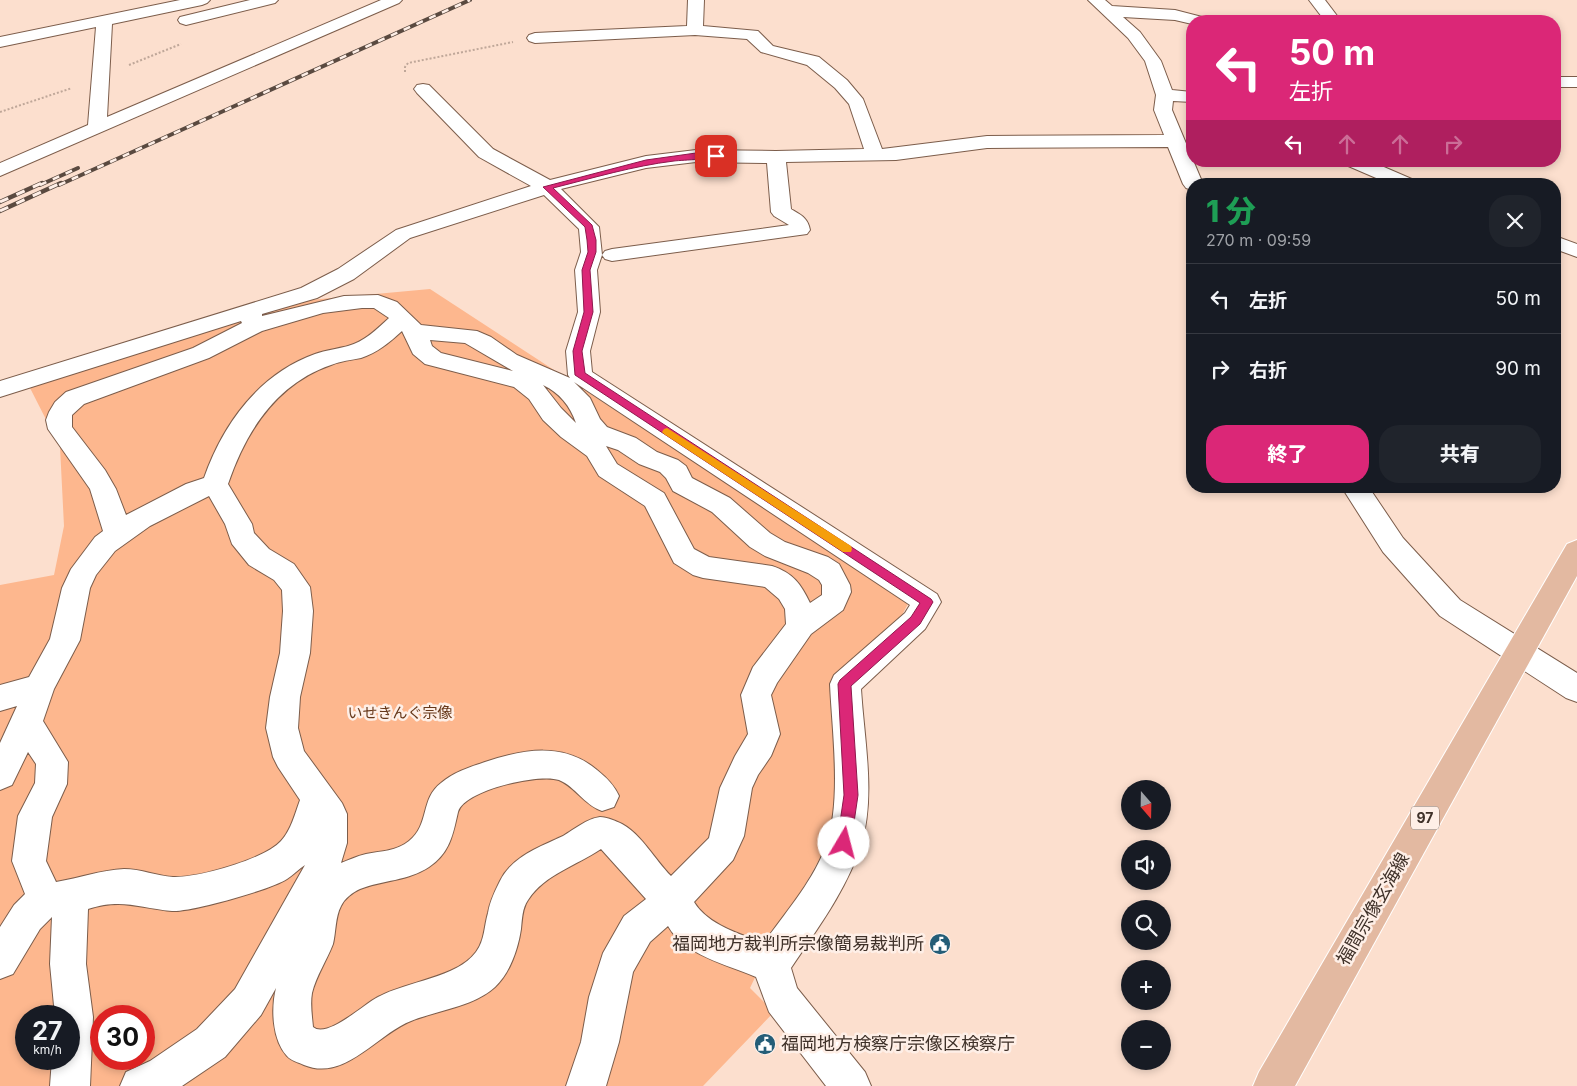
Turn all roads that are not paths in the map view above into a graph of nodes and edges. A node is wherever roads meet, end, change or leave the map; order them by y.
1 (202, 0) edge
2 (270, 0) edge
3 (394, 0) edge
4 (696, 0) edge
5 (1096, 0) edge
6 (1317, 0) edge
7 (1110, 11) junction
8 (1328, 15) edge
9 (1186, 18) edge
10 (186, 20) dead end
11 (104, 21) junction
12 (695, 30) junction
13 (535, 38) road end
14 (0, 42) edge
15 (1561, 82) edge
16 (1577, 82) edge
17 (424, 89) road end
18 (1165, 95) junction
19 (1186, 97) edge
20 (97, 128) junction
21 (1174, 141) junction
22 (875, 155) junction
23 (776, 157) junction
24 (1367, 167) edge
25 (0, 170) edge
26 (1190, 178) edge
27 (1393, 178) edge
28 (547, 187) junction
29 (1561, 244) edge
30 (1577, 251) edge
31 (612, 254) dead end
32 (252, 319) junction
33 (407, 325) junction
34 (0, 389) edge
35 (596, 441) junction
36 (215, 484) junction
37 (1359, 493) edge
38 (117, 533) junction
39 (1577, 550) edge
40 (801, 626) junction
41 (1518, 654) junction
42 (39, 687) junction
43 (1577, 689) edge
44 (0, 698) edge
45 (27, 723) junction
46 (0, 775) edge
47 (602, 796) dead end
48 (318, 797) junction
49 (59, 897) junction
50 (671, 901) junction
51 (0, 960) edge
52 (771, 965) junction
53 (70, 1086) edge
54 (140, 1086) edge
55 (586, 1086) edge
56 (850, 1086) edge
57 (1273, 1086) edge

1 - 11 street
2 - 10 street
3 - 20 street
4 - 12 street
5 - 7 street
6 - 8 street
7 - 9 street
7 - 18 street
11 - 14 street
11 - 20 street
12 - 13 street
12 - 22 street
15 - 16 street
17 - 28 street
18 - 19 street
18 - 21 street
20 - 25 street
21 - 22 street
21 - 26 street
22 - 23 street
23 - 28 street
23 - 31 street
24 - 27 street
28 - 32 street
28 - 52 street
29 - 30 street
32 - 33 street
32 - 34 street
32 - 38 street
33 - 35 street
33 - 36 street
35 - 40 street
35 - 40 street
36 - 38 street
36 - 48 street
37 - 41 street
38 - 42 street
39 - 41 main road, 福間宗像玄海線 / 97
40 - 50 street
41 - 43 street
41 - 57 main road, 福間宗像玄海線 / 97
42 - 44 street
42 - 45 street
45 - 46 street
45 - 49 street
47 - 50 street
48 - 49 street
48 - 54 street
49 - 51 street
49 - 53 street
50 - 52 street
50 - 55 street
52 - 56 street

